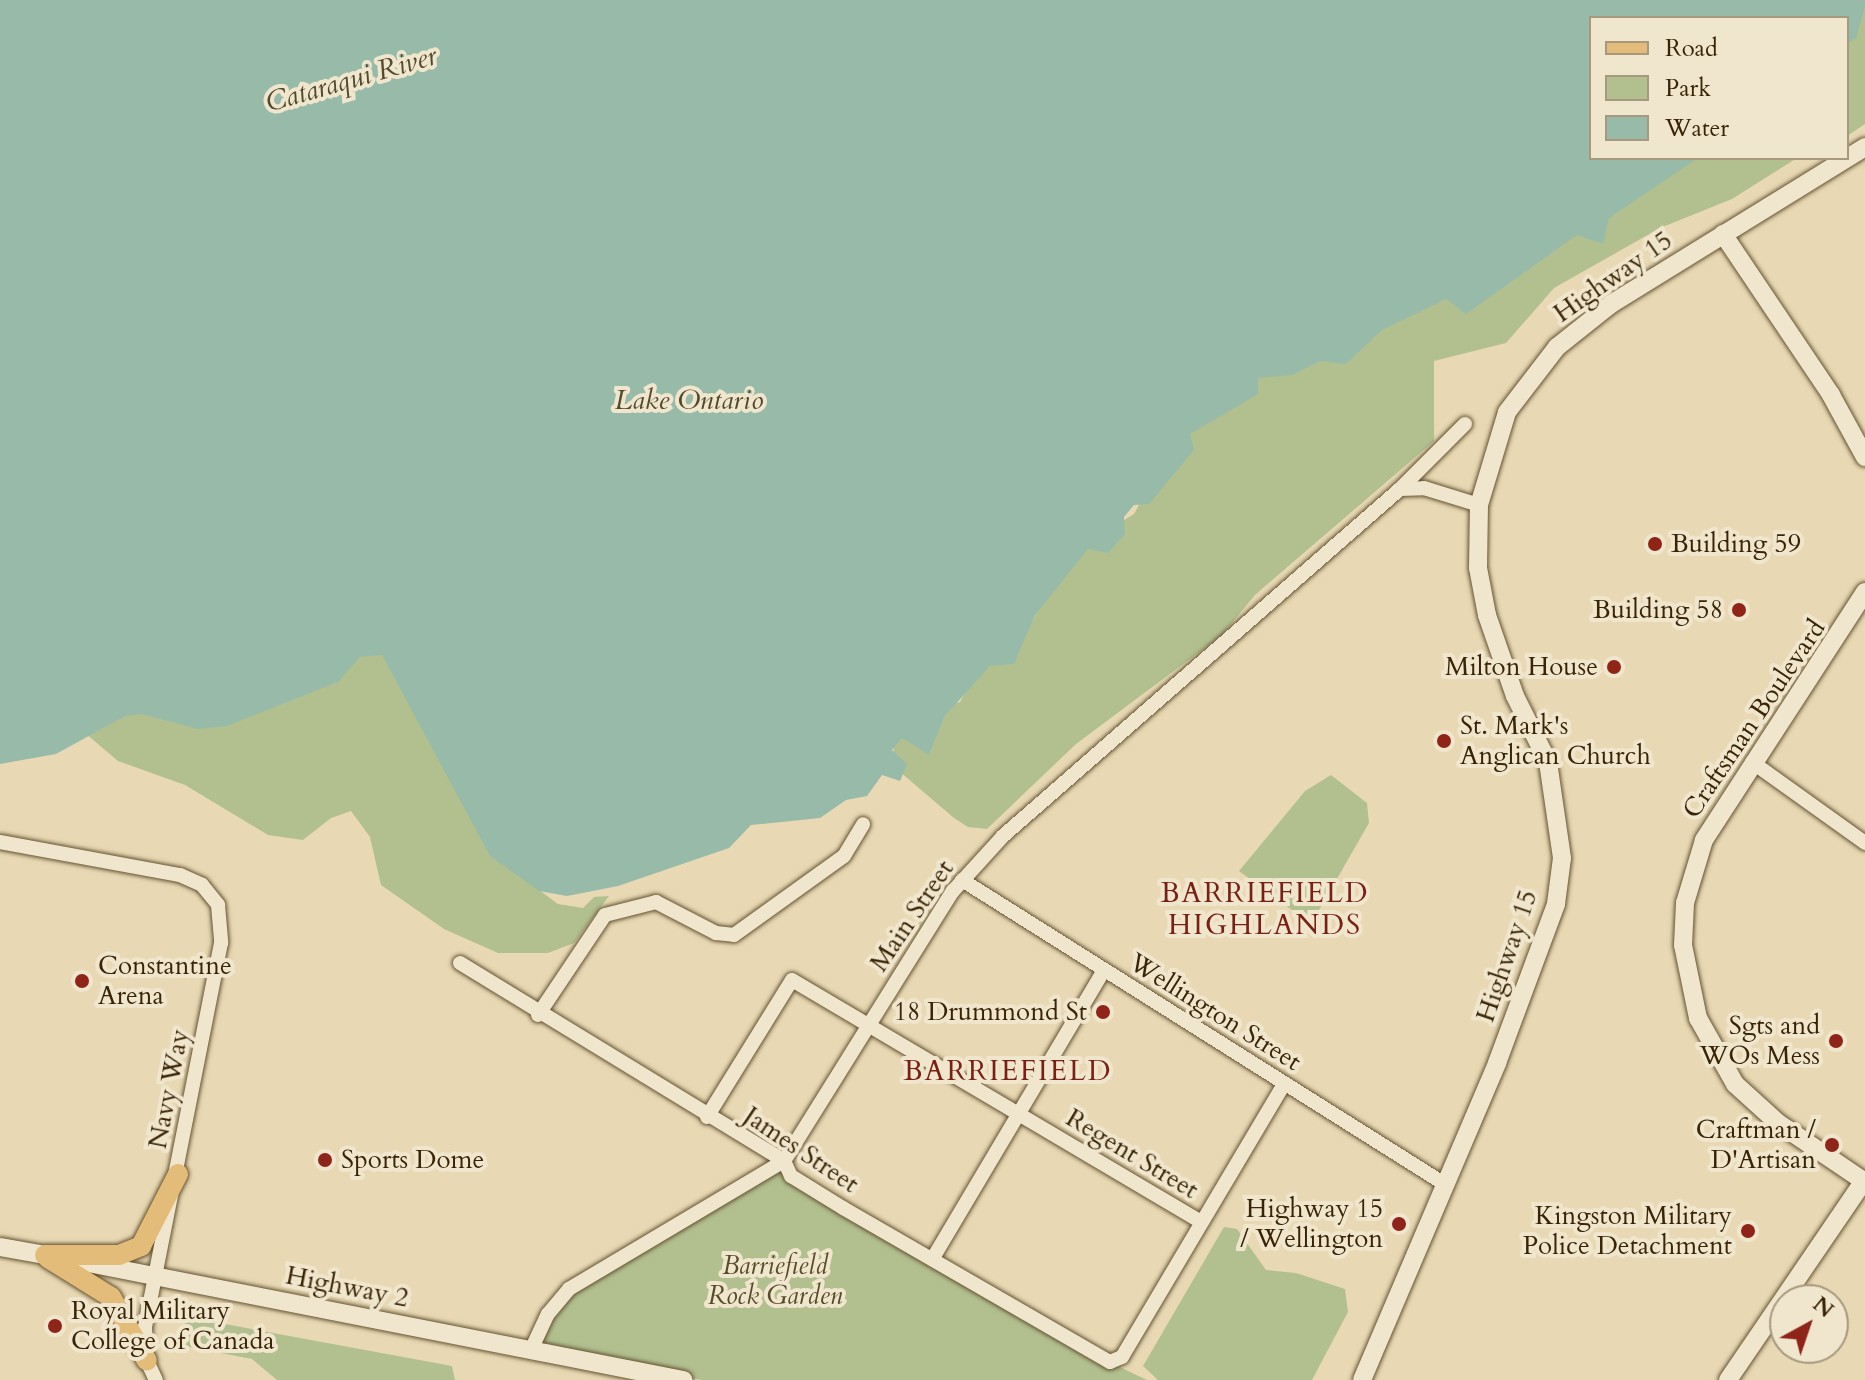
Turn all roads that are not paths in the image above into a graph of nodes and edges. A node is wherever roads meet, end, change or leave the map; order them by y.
1 (1844, 160) edge
2 (1723, 234) junction
3 (1465, 424) dead end
4 (1865, 457) edge
5 (1400, 489) junction
6 (1479, 505) junction
7 (1865, 592) edge
8 (1752, 762) junction
9 (863, 824) dead end
10 (0, 842) edge
11 (1865, 843) edge
12 (962, 880) junction
13 (460, 963) dead end
14 (1104, 970) junction
15 (538, 1015) junction
16 (869, 1025) junction
17 (1284, 1084) junction
18 (1018, 1114) junction
19 (707, 1117) junction
20 (784, 1161) junction
21 (178, 1174) junction
22 (1864, 1182) edge
23 (1443, 1183) junction
24 (1201, 1222) junction
25 (0, 1247) edge
26 (55, 1257) junction
27 (933, 1258) junction
28 (158, 1277) junction
29 (531, 1350) junction
30 (151, 1371) edge
31 (683, 1380) edge
32 (1362, 1380) edge
33 (1728, 1380) edge

1 - 2 main road, Highway 15
2 - 4 main road
2 - 6 main road, Highway 15
3 - 5 street, Main Street
5 - 6 street
5 - 12 street, Main Street
6 - 23 main road, Highway 15
7 - 8 main road, Craftsman Boulevard
8 - 11 street
8 - 22 main road, Craftsman Boulevard
9 - 15 street
10 - 21 street, Navy Way
12 - 14 street, Wellington Street
12 - 16 street, Main Street
13 - 15 street, James Street
14 - 17 street, Wellington Street
14 - 18 street
15 - 19 street, James Street
16 - 18 street, Regent Street
16 - 19 street, Regent Street
16 - 20 street, Main Street
17 - 23 street, Wellington Street
17 - 24 street
18 - 24 street, Regent Street
18 - 27 street
19 - 20 street, James Street
20 - 27 street, James Street
20 - 29 street, Main Street
21 - 26 main road
21 - 28 street, Navy Way
22 - 33 main road
23 - 32 main road, Highway 15
24 - 27 street, James Street
25 - 26 main road, Highway 2
26 - 28 main road, Highway 2
26 - 30 main road
28 - 29 main road, Highway 2
28 - 30 street, Navy Way
29 - 31 main road, Highway 2

